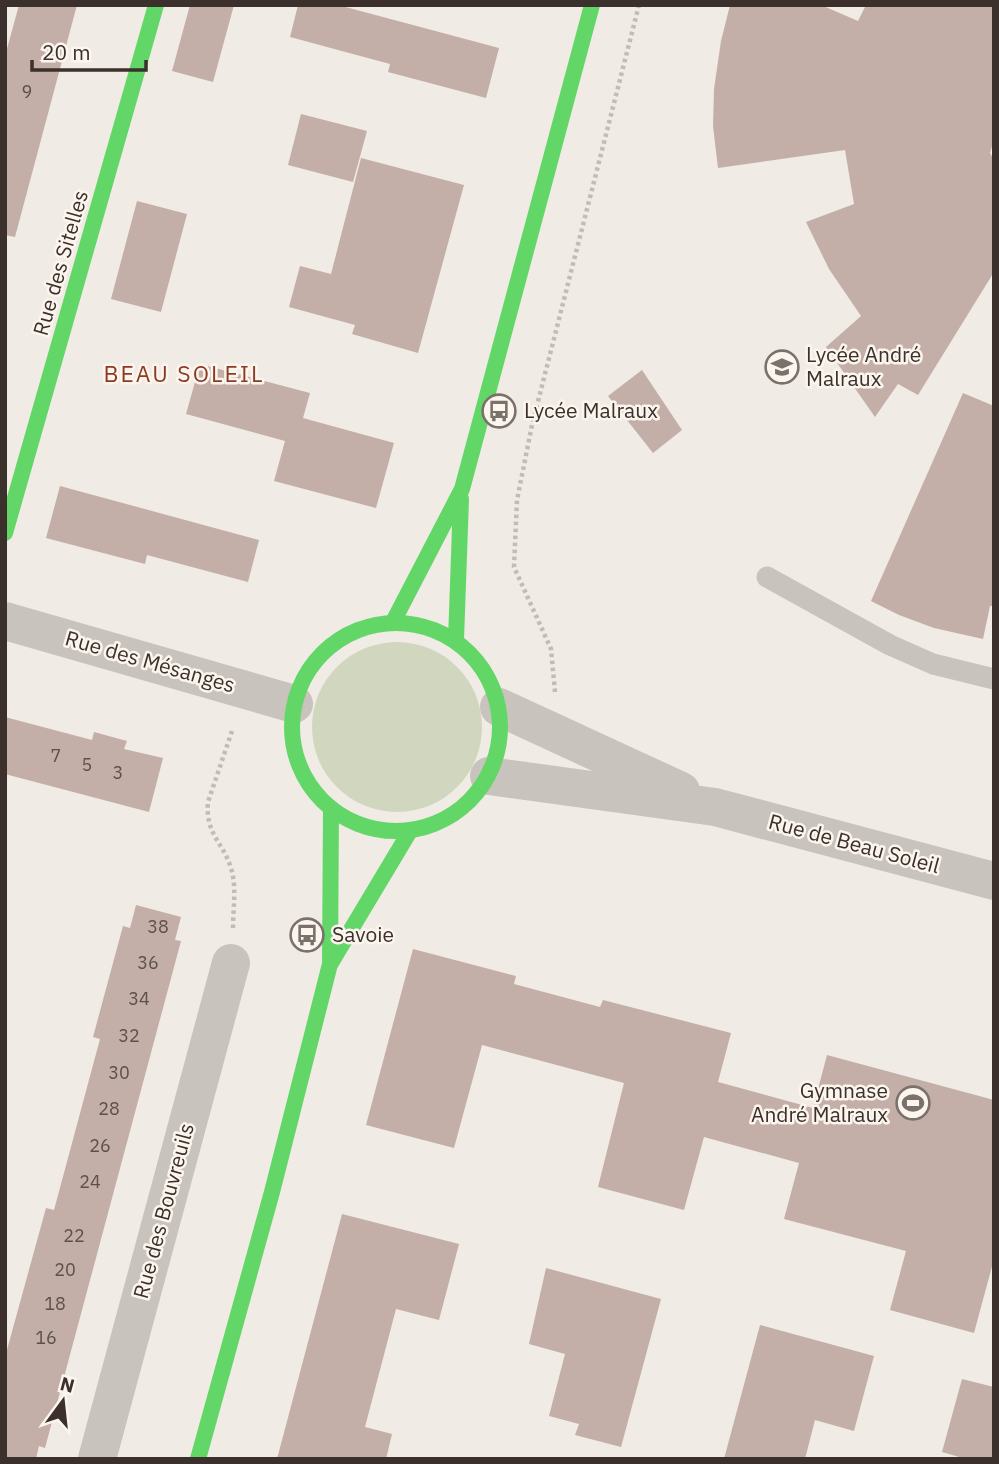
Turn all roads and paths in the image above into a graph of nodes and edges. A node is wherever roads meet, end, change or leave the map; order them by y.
1 (156, 5) edge
2 (592, 5) edge
3 (639, 5) edge
4 (462, 489) junction
5 (5, 533) edge
6 (767, 577) dead end
7 (5, 621) edge
8 (393, 622) junction
9 (456, 640) junction
10 (994, 679) edge
11 (555, 702) dead end
12 (294, 704) junction
13 (499, 707) junction
14 (232, 731) dead end
15 (489, 776) junction
16 (715, 807) junction
17 (331, 808) junction
18 (411, 831) junction
19 (994, 881) edge
20 (231, 964) joint
21 (330, 964) junction
22 (97, 1459) edge
23 (198, 1459) edge

1 - 5 street, Rue des Sitelles
2 - 4 street
3 - 11 path
4 - 8 street
4 - 9 street
6 - 10 lane
7 - 12 street, Rue des Mésanges
8 - 9 street
8 - 12 street
9 - 13 street
12 - 17 street
13 - 15 street
13 - 16 street, Rue de Beau Soleil
14 - 20 path
15 - 16 street, Rue de Beau Soleil
15 - 18 street
16 - 19 street, Rue de Beau Soleil
17 - 18 street
17 - 21 street
18 - 21 street
20 - 22 street, Rue des Bouvreuils
21 - 23 street

